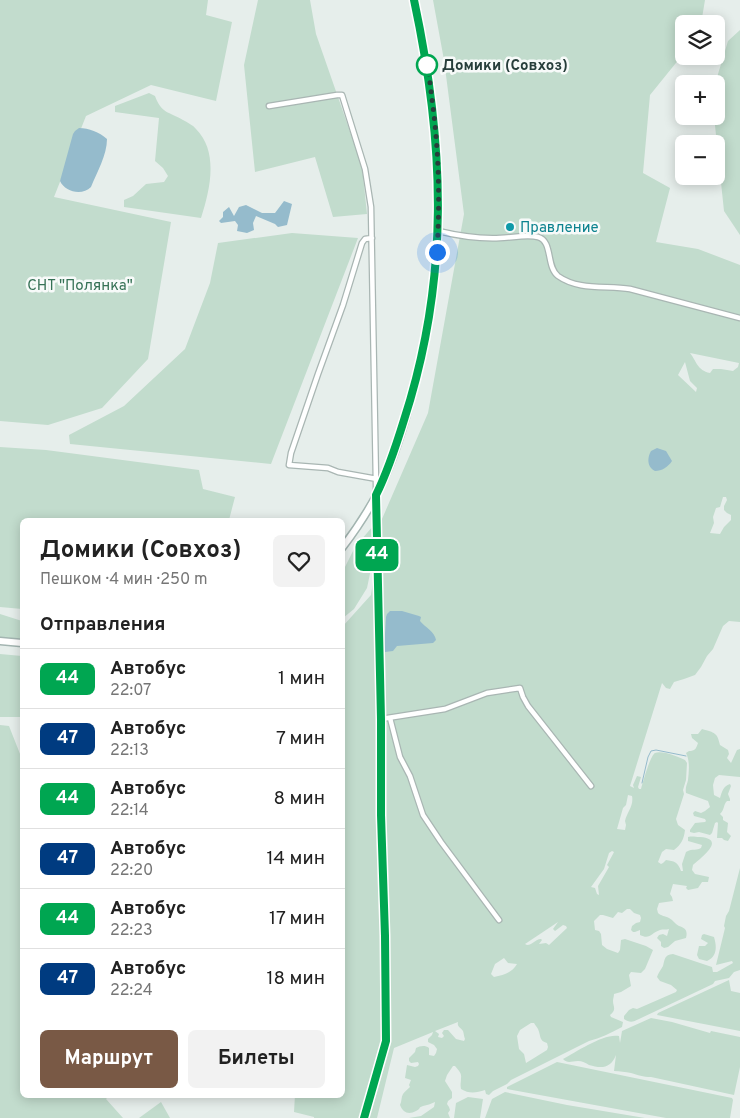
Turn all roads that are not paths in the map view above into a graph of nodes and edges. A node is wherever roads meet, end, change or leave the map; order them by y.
1 (414, 0) edge
2 (269, 106) dead end
3 (438, 231) junction
4 (372, 238) junction
5 (740, 318) edge
6 (380, 480) junction
7 (376, 495) junction
8 (345, 544) edge
9 (0, 641) edge
10 (20, 643) edge
11 (390, 718) junction
12 (381, 719) junction
13 (591, 786) dead end
14 (499, 920) dead end
15 (364, 1118) edge

1 - 3 street
2 - 4 street
3 - 5 street
3 - 6 street
4 - 6 street
4 - 6 street
6 - 7 street
7 - 8 street
7 - 12 street
9 - 10 street
11 - 12 street
11 - 13 street
11 - 14 street
12 - 15 street

